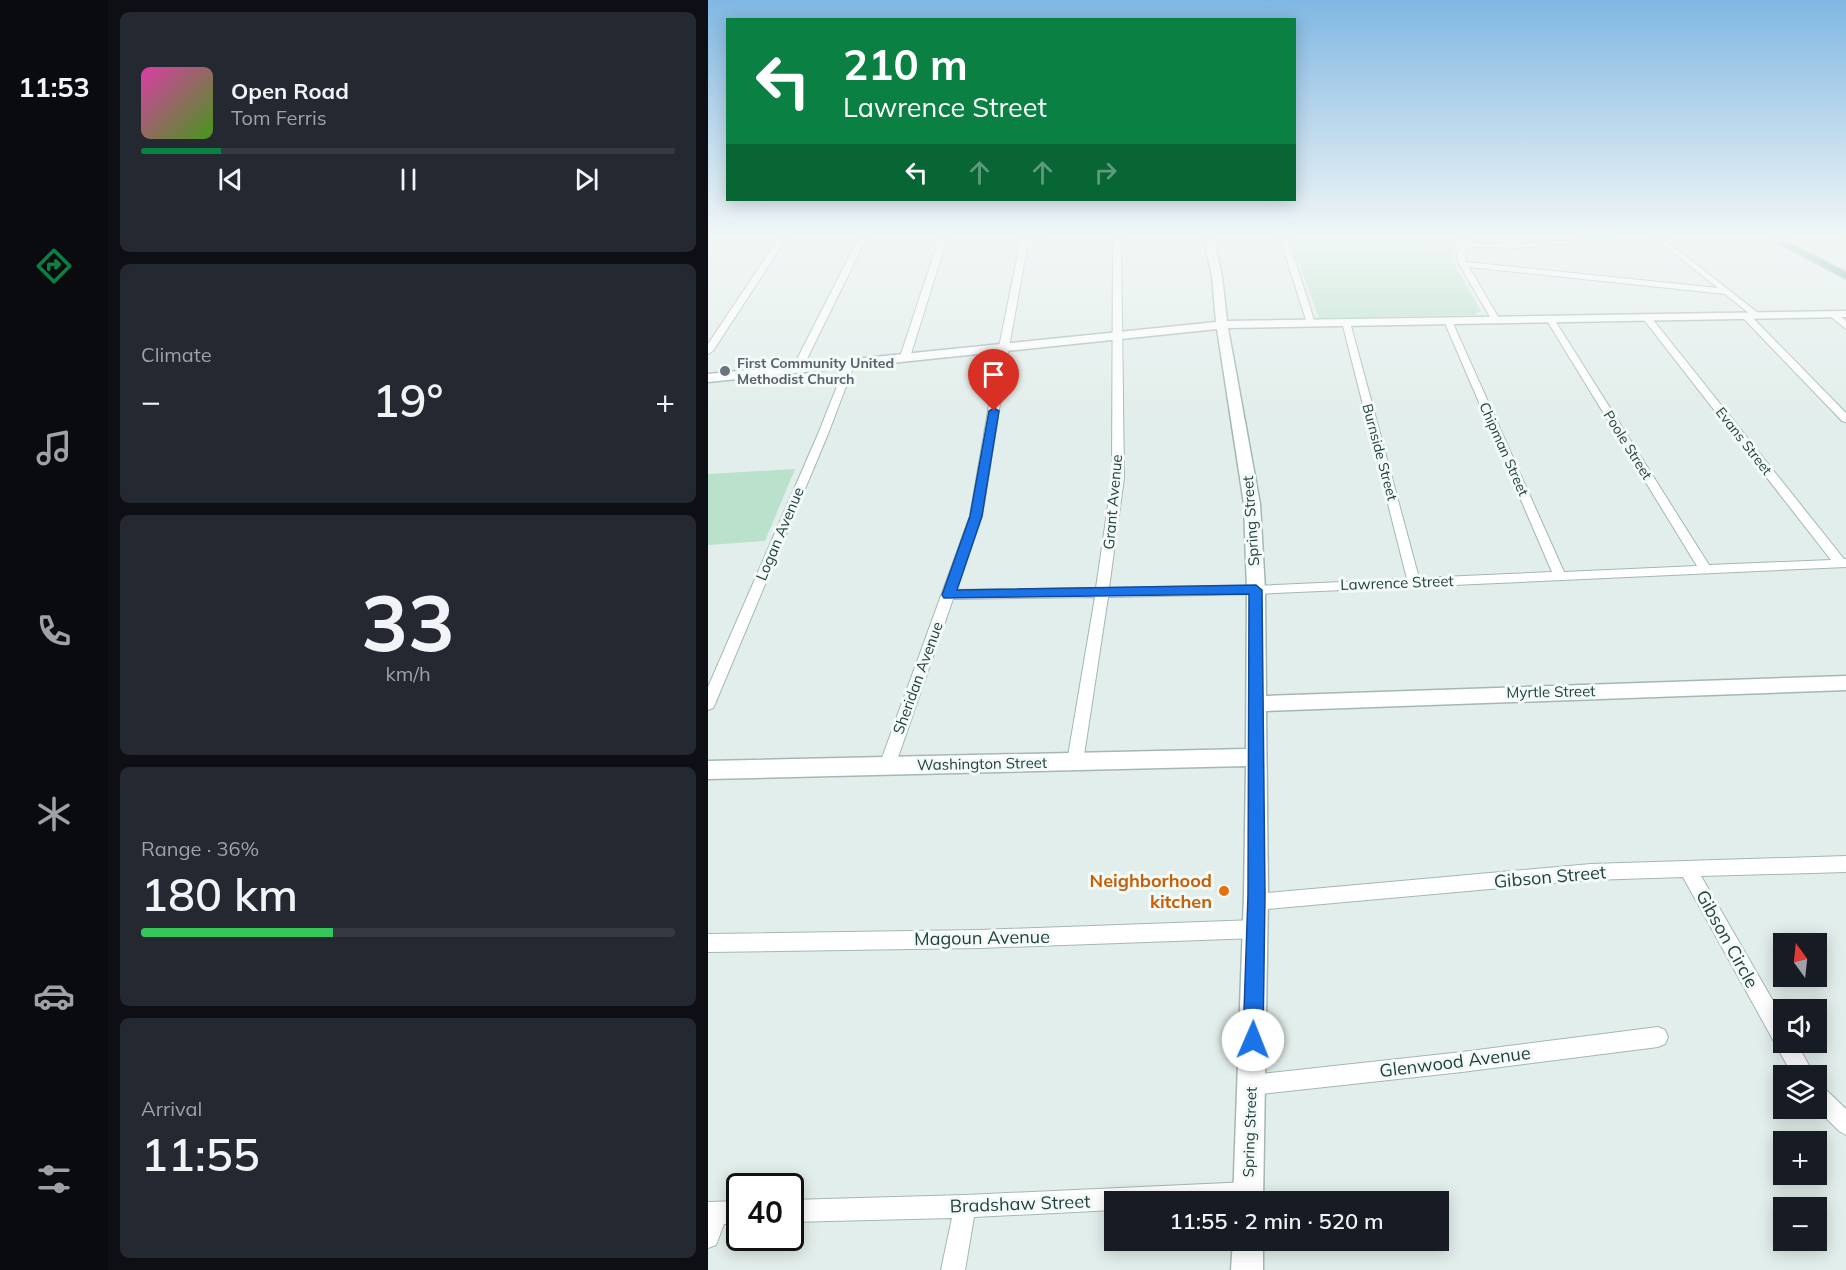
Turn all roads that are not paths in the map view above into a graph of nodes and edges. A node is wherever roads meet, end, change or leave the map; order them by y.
1 (743, 298) edge
2 (833, 298) edge
3 (924, 298) edge
4 (1013, 298) edge
5 (1116, 298) edge
6 (1219, 298) edge
7 (1303, 298) edge
8 (1483, 298) edge
9 (1735, 298) edge
10 (1833, 314) junction
11 (1846, 314) edge
12 (1752, 316) junction
13 (1647, 318) junction
14 (1550, 319) junction
15 (1496, 320) junction
16 (1448, 321) junction
17 (1346, 322) junction
18 (1311, 323) junction
19 (1222, 325) junction
20 (1846, 326) edge
21 (1116, 336) junction
22 (1004, 347) junction
23 (708, 351) edge
24 (905, 357) junction
25 (850, 363) junction
26 (798, 369) junction
27 (708, 378) edge
28 (1846, 418) edge
29 (1843, 563) edge
30 (1706, 570) junction
31 (1560, 577) junction
32 (1414, 582) junction
33 (1256, 590) junction
34 (1102, 593) junction
35 (949, 595) junction
36 (1846, 683) edge
37 (708, 704) edge
38 (1257, 704) junction
39 (1256, 757) junction
40 (1075, 762) junction
41 (887, 766) junction
42 (708, 770) edge
43 (1846, 864) edge
44 (1688, 869) junction
45 (1256, 902) junction
46 (1256, 928) junction
47 (708, 943) edge
48 (1773, 1021) edge
49 (1658, 1036) dead end
50 (1252, 1085) junction
51 (1827, 1105) edge
52 (1846, 1124) edge
53 (1248, 1191) edge
54 (1104, 1202) edge
55 (966, 1206) junction
56 (804, 1211) edge
57 (712, 1213) edge
58 (708, 1237) edge
59 (1248, 1251) edge
60 (953, 1270) edge
61 (1247, 1270) edge

1 - 23 street
2 - 26 street
3 - 24 street
4 - 22 street, Sheridan Avenue
5 - 21 street, Grant Avenue
6 - 19 street, Spring Street
7 - 18 street
8 - 15 street
9 - 12 street
10 - 11 street
10 - 12 street
10 - 20 street
12 - 13 street
12 - 28 street
13 - 14 street
13 - 29 street, Evans Street
14 - 15 street
14 - 30 street, Poole Street
15 - 16 street
16 - 17 street
16 - 31 street, Chipman Street
17 - 18 street
17 - 32 street, Burnside Street
18 - 19 street
19 - 21 street
19 - 33 street, Spring Street
21 - 22 street
21 - 34 street, Grant Avenue
22 - 24 street
22 - 35 street, Sheridan Avenue
24 - 25 street
25 - 26 street
25 - 37 street, Logan Avenue
26 - 27 street
29 - 30 street, Lawrence Street
30 - 31 street, Lawrence Street
31 - 32 street, Lawrence Street
32 - 33 street, Lawrence Street
33 - 34 street, Lawrence Street
33 - 38 street, Spring Street
34 - 35 street, Lawrence Street
34 - 40 street, Grant Avenue
35 - 41 street, Sheridan Avenue
36 - 38 street, Myrtle Street
38 - 39 street, Spring Street
39 - 40 street, Washington Street
39 - 45 street, Spring Street
40 - 41 street, Washington Street
41 - 42 street, Washington Street
43 - 44 street, Gibson Street
44 - 45 street, Gibson Street
44 - 48 street, Gibson Circle
45 - 46 street, Spring Street
46 - 47 street, Magoun Avenue
46 - 50 street, Spring Street
49 - 50 street, Glenwood Avenue
50 - 53 street, Spring Street
51 - 52 street
54 - 55 street, Bradshaw Street
55 - 56 street, Bradshaw Street
55 - 60 street
57 - 58 street
59 - 61 street

